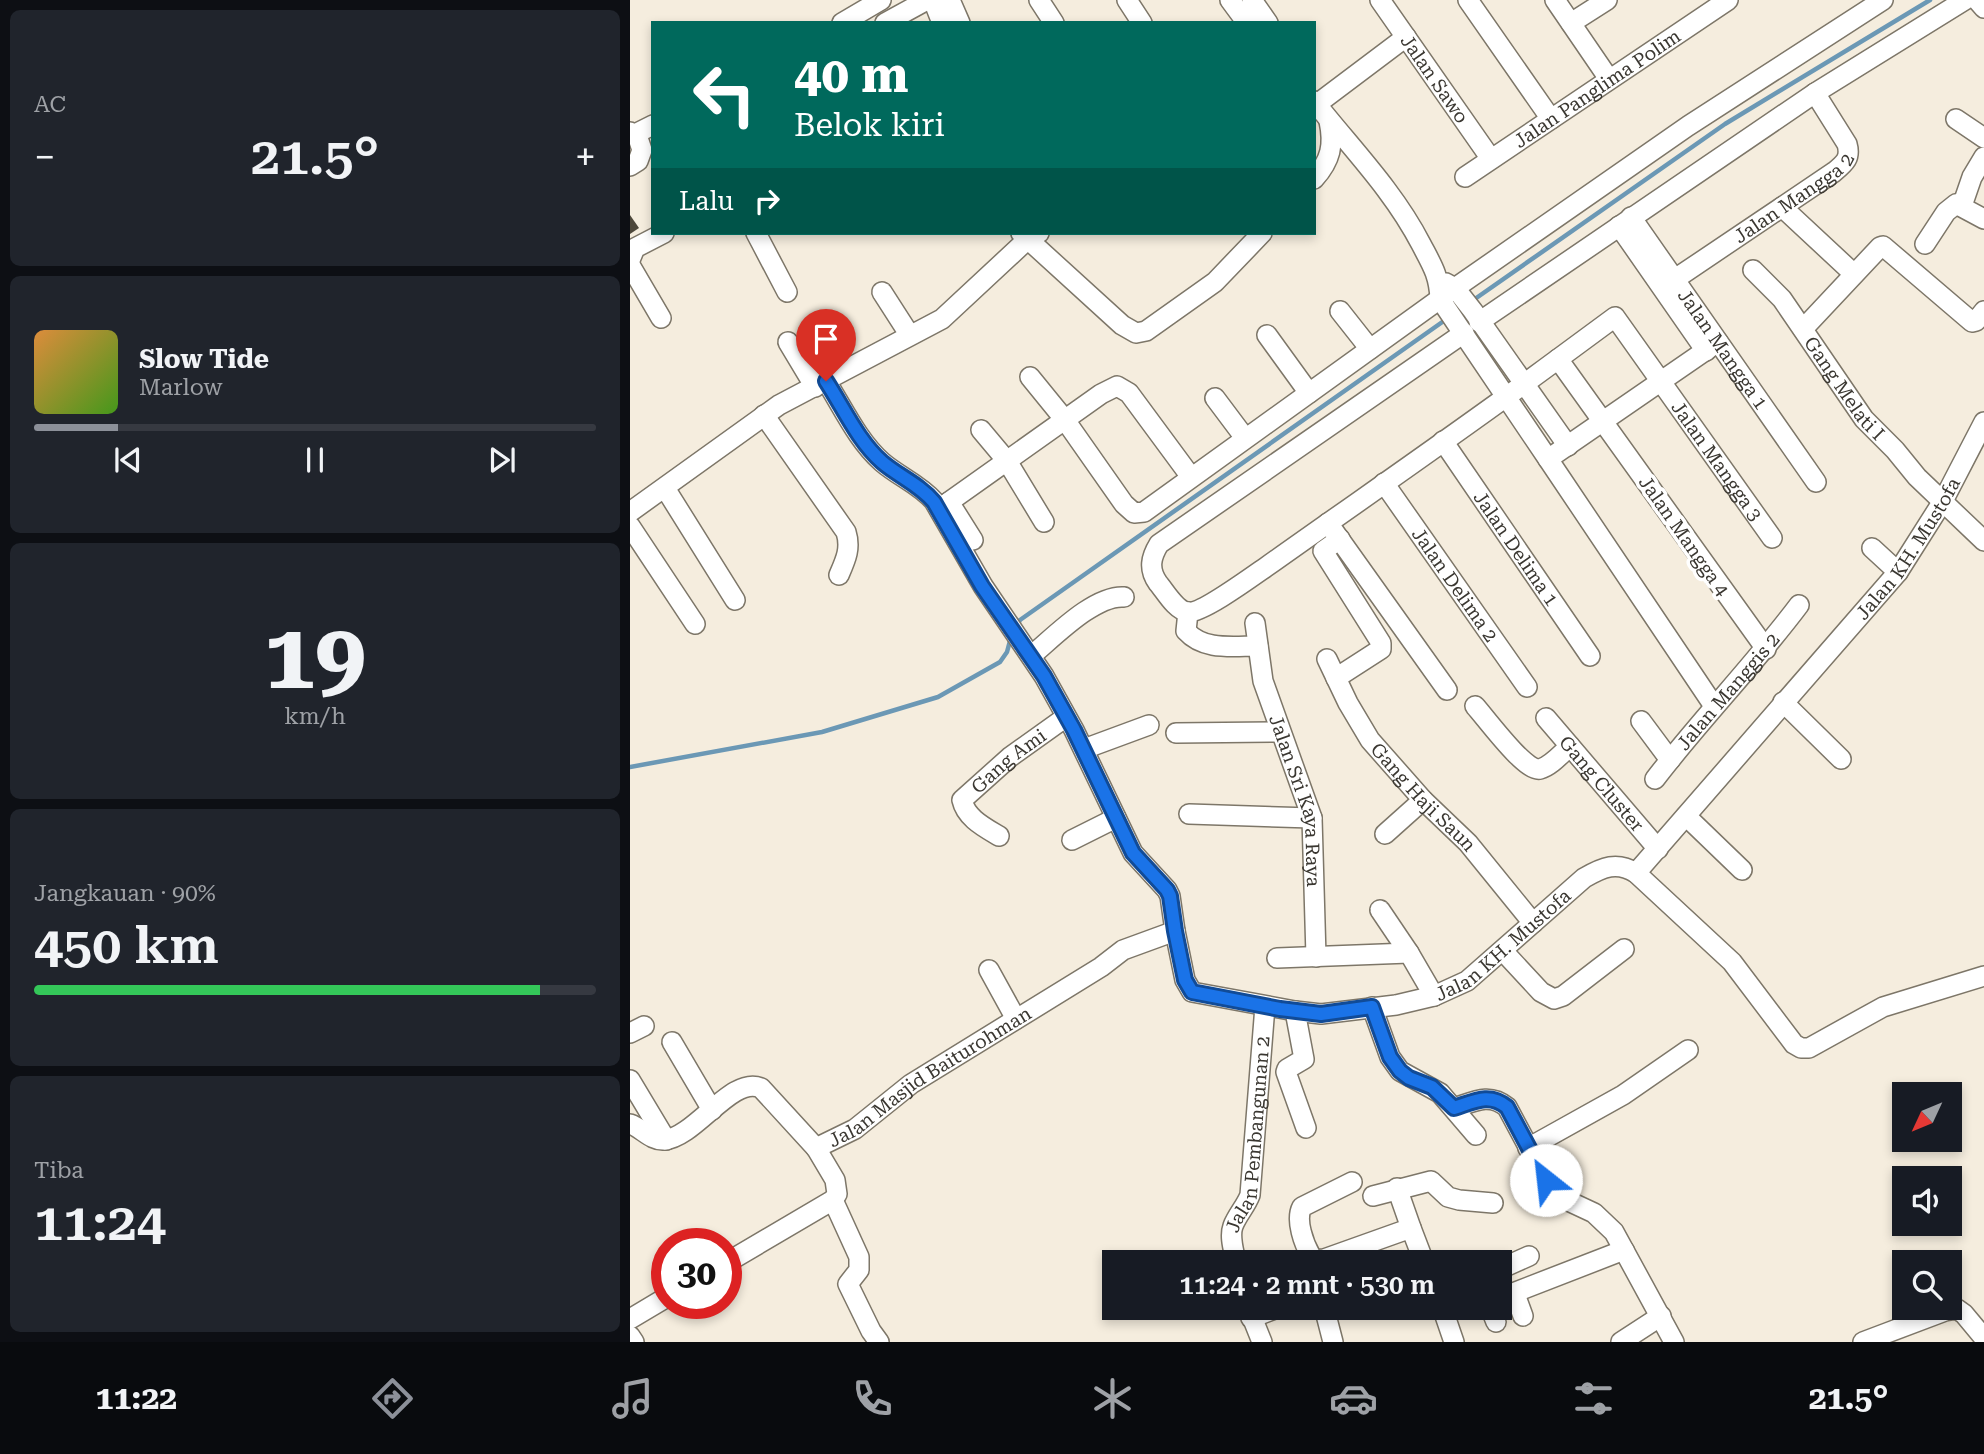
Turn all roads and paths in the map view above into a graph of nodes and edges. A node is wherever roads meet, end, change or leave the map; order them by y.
1 (881, 0) edge
2 (928, 0) edge
3 (933, 0) edge
4 (950, 0) edge
5 (1038, 0) edge
6 (1127, 0) edge
7 (1230, 0) edge
8 (1252, 0) edge
9 (1380, 0) edge
10 (1468, 0) edge
11 (1555, 0) edge
12 (1607, 0) edge
13 (1727, 0) edge
14 (1883, 0) edge
15 (1965, 0) edge
16 (1977, 0) edge
17 (1984, 8) edge
18 (845, 21) edge
19 (889, 21) edge
20 (941, 21) edge
21 (959, 21) edge
22 (1053, 21) edge
23 (1141, 21) edge
24 (1246, 21) edge
25 (1267, 21) edge
26 (1571, 23) junction
27 (1406, 37) junction
28 (1609, 79) junction
29 (1815, 93) junction
30 (1320, 108) edge
31 (1550, 119) junction
32 (1956, 119) dead end
33 (1984, 138) edge
34 (640, 140) edge
35 (1984, 157) edge
36 (1491, 159) junction
37 (630, 166) edge
38 (1316, 176) edge
39 (1465, 177) dead end
40 (1962, 206) junction
41 (1782, 207) junction
42 (1984, 219) edge
43 (1625, 222) junction
44 (660, 235) edge
45 (757, 235) edge
46 (1030, 235) edge
47 (1260, 235) edge
48 (1924, 244) dead end
49 (630, 262) edge
50 (1753, 270) dead end
51 (1854, 274) junction
52 (1675, 279) junction
53 (787, 292) dead end
54 (882, 292) dead end
55 (1447, 293) junction
56 (1340, 311) dead end
57 (1984, 311) edge
58 (661, 318) dead end
59 (1468, 322) junction
60 (1803, 328) junction
61 (909, 334) junction
62 (1267, 335) dead end
63 (788, 342) dead end
64 (1712, 347) junction
65 (1370, 349) junction
66 (1491, 356) junction
67 (1558, 359) junction
68 (1030, 377) dead end
69 (1661, 382) junction
70 (820, 384) junction
71 (1524, 384) junction
72 (1308, 393) junction
73 (1507, 396) junction
74 (1215, 398) dead end
75 (764, 415) junction
76 (1065, 420) junction
77 (1984, 422) edge
78 (1604, 423) junction
79 (981, 430) dead end
80 (1245, 438) junction
81 (1443, 441) junction
82 (1567, 446) junction
83 (1548, 459) junction
84 (1007, 461) junction
85 (1191, 477) junction
86 (1816, 482) dead end
87 (1384, 483) junction
88 (665, 488) junction
89 (1943, 501) junction
90 (944, 505) junction
91 (630, 512) edge
92 (1044, 522) dead end
93 (1328, 523) junction
94 (630, 526) edge
95 (1980, 531) edge
96 (1772, 538) dead end
97 (1340, 539) junction
98 (973, 540) dead end
99 (1872, 548) dead end
100 (1898, 572) junction
101 (839, 575) dead end
102 (1124, 597) dead end
103 (735, 600) dead end
104 (1799, 605) dead end
105 (1188, 612) junction
106 (1255, 623) dead end
107 (695, 624) dead end
108 (1258, 646) junction
109 (1766, 649) junction
110 (1031, 656) junction
111 (1590, 656) dead end
112 (1327, 659) dead end
113 (1336, 678) junction
114 (1527, 687) dead end
115 (1447, 690) dead end
116 (1783, 702) junction
117 (1475, 706) dead end
118 (1714, 706) junction
119 (1066, 717) junction
120 (1546, 718) dead end
121 (1641, 721) dead end
122 (1149, 725) dead end
123 (1280, 732) junction
124 (1176, 733) dead end
125 (1570, 746) junction
126 (1084, 749) junction
127 (1841, 759) dead end
128 (1670, 760) junction
129 (1655, 779) dead end
130 (1423, 800) junction
131 (1189, 814) dead end
132 (1686, 816) junction
133 (1116, 818) junction
134 (1312, 818) junction
135 (1385, 834) dead end
136 (999, 836) dead end
137 (1072, 840) dead end
138 (1658, 849) junction
139 (1742, 870) dead end
140 (1636, 873) junction
141 (1380, 910) dead end
142 (1533, 923) junction
143 (1175, 931) junction
144 (1623, 949) dead end
145 (1503, 951) junction
146 (1409, 953) junction
147 (1316, 957) junction
148 (1277, 958) dead end
149 (989, 970) dead end
150 (1984, 976) edge
151 (1434, 996) junction
152 (1265, 1006) junction
153 (1372, 1007) junction
154 (1295, 1011) junction
155 (1016, 1019) junction
156 (672, 1042) dead end
157 (1688, 1050) dead end
158 (630, 1080) edge
159 (1454, 1108) junction
160 (712, 1110) junction
161 (630, 1124) edge
162 (1306, 1128) dead end
163 (1476, 1135) dead end
164 (666, 1140) junction
165 (816, 1148) junction
166 (1528, 1148) junction
167 (1352, 1182) dead end
168 (1397, 1188) junction
169 (1373, 1196) dead end
170 (833, 1200) junction
171 (1493, 1203) dead end
172 (1411, 1228) junction
173 (1234, 1250) edge
174 (1419, 1250) edge
175 (1624, 1250) junction
176 (742, 1254) edge
177 (1529, 1256) dead end
178 (1512, 1264) edge
179 (1512, 1294) edge
180 (1512, 1302) edge
181 (651, 1307) edge
182 (1523, 1316) dead end
183 (1661, 1316) junction
184 (630, 1319) edge
185 (1252, 1320) edge
186 (1327, 1320) edge
187 (1446, 1320) edge
188 (630, 1336) edge
189 (1984, 1338) edge
190 (635, 1342) edge
191 (879, 1342) edge
192 (1260, 1342) edge
193 (1333, 1342) edge
194 (1454, 1342) edge
195 (1620, 1342) edge
196 (1674, 1342) edge
197 (1863, 1342) edge

1 - 18 street
2 - 19 street
3 - 20 street
4 - 21 street
5 - 22 street
6 - 23 street
7 - 24 street
8 - 25 street
9 - 27 street, Jalan Sawo
10 - 31 street
11 - 26 street
12 - 26 street
13 - 28 street, Jalan Panglima Polim
14 - 55 street
15 - 29 street
16 - 17 street
26 - 28 street
27 - 30 street
27 - 36 street, Jalan Sawo
28 - 31 street, Jalan Panglima Polim
29 - 41 street, Jalan Mangga 2
29 - 43 street
30 - 38 street
30 - 55 street
31 - 36 street, Jalan Panglima Polim
32 - 33 street
34 - 37 street
35 - 40 street
36 - 39 street, Jalan Panglima Polim
40 - 42 street
40 - 48 street
41 - 51 street
41 - 52 street, Jalan Mangga 2
43 - 52 street, Jalan Mangga 1
43 - 59 street
43 - 64 street, Jalan Mangga 1
44 - 49 street
45 - 53 street
46 - 47 street
46 - 61 street
49 - 58 street
50 - 60 street, Gang Melati I
51 - 57 street
51 - 60 street
52 - 64 street, Jalan Mangga 1
54 - 61 street
55 - 59 street
55 - 65 street
56 - 65 street
59 - 66 street
59 - 105 street
60 - 89 street, Gang Melati I
61 - 70 street
62 - 72 street
63 - 70 street, Jalan KH. Mustofa
64 - 69 street
64 - 86 street, Jalan Mangga 1
65 - 72 street
66 - 71 street
66 - 73 street
67 - 69 street, Jalan Mangga 3
67 - 71 street
67 - 78 street, Jalan Mangga 4
68 - 76 street
69 - 78 street
69 - 96 street, Jalan Mangga 3
70 - 75 street
70 - 90 street, Jalan KH. Mustofa
71 - 73 street
71 - 82 street
72 - 80 street
73 - 81 street
73 - 83 street
74 - 80 street
75 - 88 street
75 - 101 street
76 - 84 street
76 - 85 street
76 - 85 street
77 - 89 street, Jalan KH. Mustofa
78 - 82 street
78 - 109 street, Jalan Mangga 4
79 - 84 street
80 - 85 street
81 - 87 street
81 - 111 street, Jalan Delima 1
82 - 83 street
83 - 118 street
84 - 90 street
84 - 92 street
87 - 93 street
87 - 114 street, Jalan Delima 2
88 - 91 street
88 - 103 street
89 - 95 street, Gang Melati I
89 - 100 street, Jalan KH. Mustofa
90 - 98 street
90 - 110 street, Jalan KH. Mustofa
93 - 97 street
93 - 105 street
94 - 107 street
97 - 113 street
97 - 115 street
99 - 100 street
100 - 116 street, Jalan KH. Mustofa
102 - 110 street
104 - 109 street, Jalan Manggis 2
105 - 108 street
106 - 108 street, Jalan Sri Kaya Raya
108 - 123 street, Jalan Sri Kaya Raya
109 - 118 street, Jalan Manggis 2
110 - 119 street, Jalan KH. Mustofa
112 - 113 street, Gang Haji Saun
113 - 130 street, Gang Haji Saun
116 - 127 street
116 - 132 street, Jalan KH. Mustofa
117 - 125 street
118 - 128 street, Jalan Manggis 2
119 - 126 street, Jalan KH. Mustofa
119 - 136 street, Gang Ami
120 - 125 street, Gang Cluster
121 - 128 street
122 - 126 street
123 - 124 street
123 - 134 street, Jalan Sri Kaya Raya
125 - 138 street, Gang Cluster
126 - 133 street, Jalan KH. Mustofa
128 - 129 street, Jalan Manggis 2
130 - 135 street
130 - 142 street, Gang Haji Saun
131 - 134 street
132 - 138 street, Jalan KH. Mustofa
132 - 139 street
133 - 137 street
133 - 143 street, Jalan KH. Mustofa
134 - 147 street, Jalan Sri Kaya Raya
138 - 140 street, Jalan KH. Mustofa
140 - 142 street, Jalan KH. Mustofa
140 - 150 street
141 - 146 street
142 - 145 street, Jalan KH. Mustofa
143 - 152 street, Jalan KH. Mustofa
143 - 155 street, Jalan Masjid Baiturohman
144 - 145 street
145 - 151 street, Jalan KH. Mustofa
146 - 147 street
146 - 151 street
147 - 148 street
149 - 155 street
151 - 153 street, Jalan KH. Mustofa
152 - 154 street, Jalan KH. Mustofa
152 - 173 street, Jalan Pembangunan 2
153 - 154 street, Jalan KH. Mustofa
153 - 159 street
154 - 162 street
155 - 165 street, Jalan Masjid Baiturohman
156 - 160 street
157 - 166 street
158 - 164 street
159 - 163 street
159 - 166 street
160 - 164 street, Jalan Masjid Baiturohman
160 - 165 street, Jalan Masjid Baiturohman
161 - 164 street
165 - 170 street
166 - 175 street
167 - 172 street
168 - 169 street
168 - 171 street
168 - 172 street
170 - 176 street
170 - 191 street
172 - 174 street
175 - 179 street
175 - 183 street
177 - 178 street
180 - 182 street
181 - 184 street
183 - 195 street
183 - 196 street
185 - 192 street
186 - 193 street
187 - 194 street
188 - 190 street
189 - 197 street

